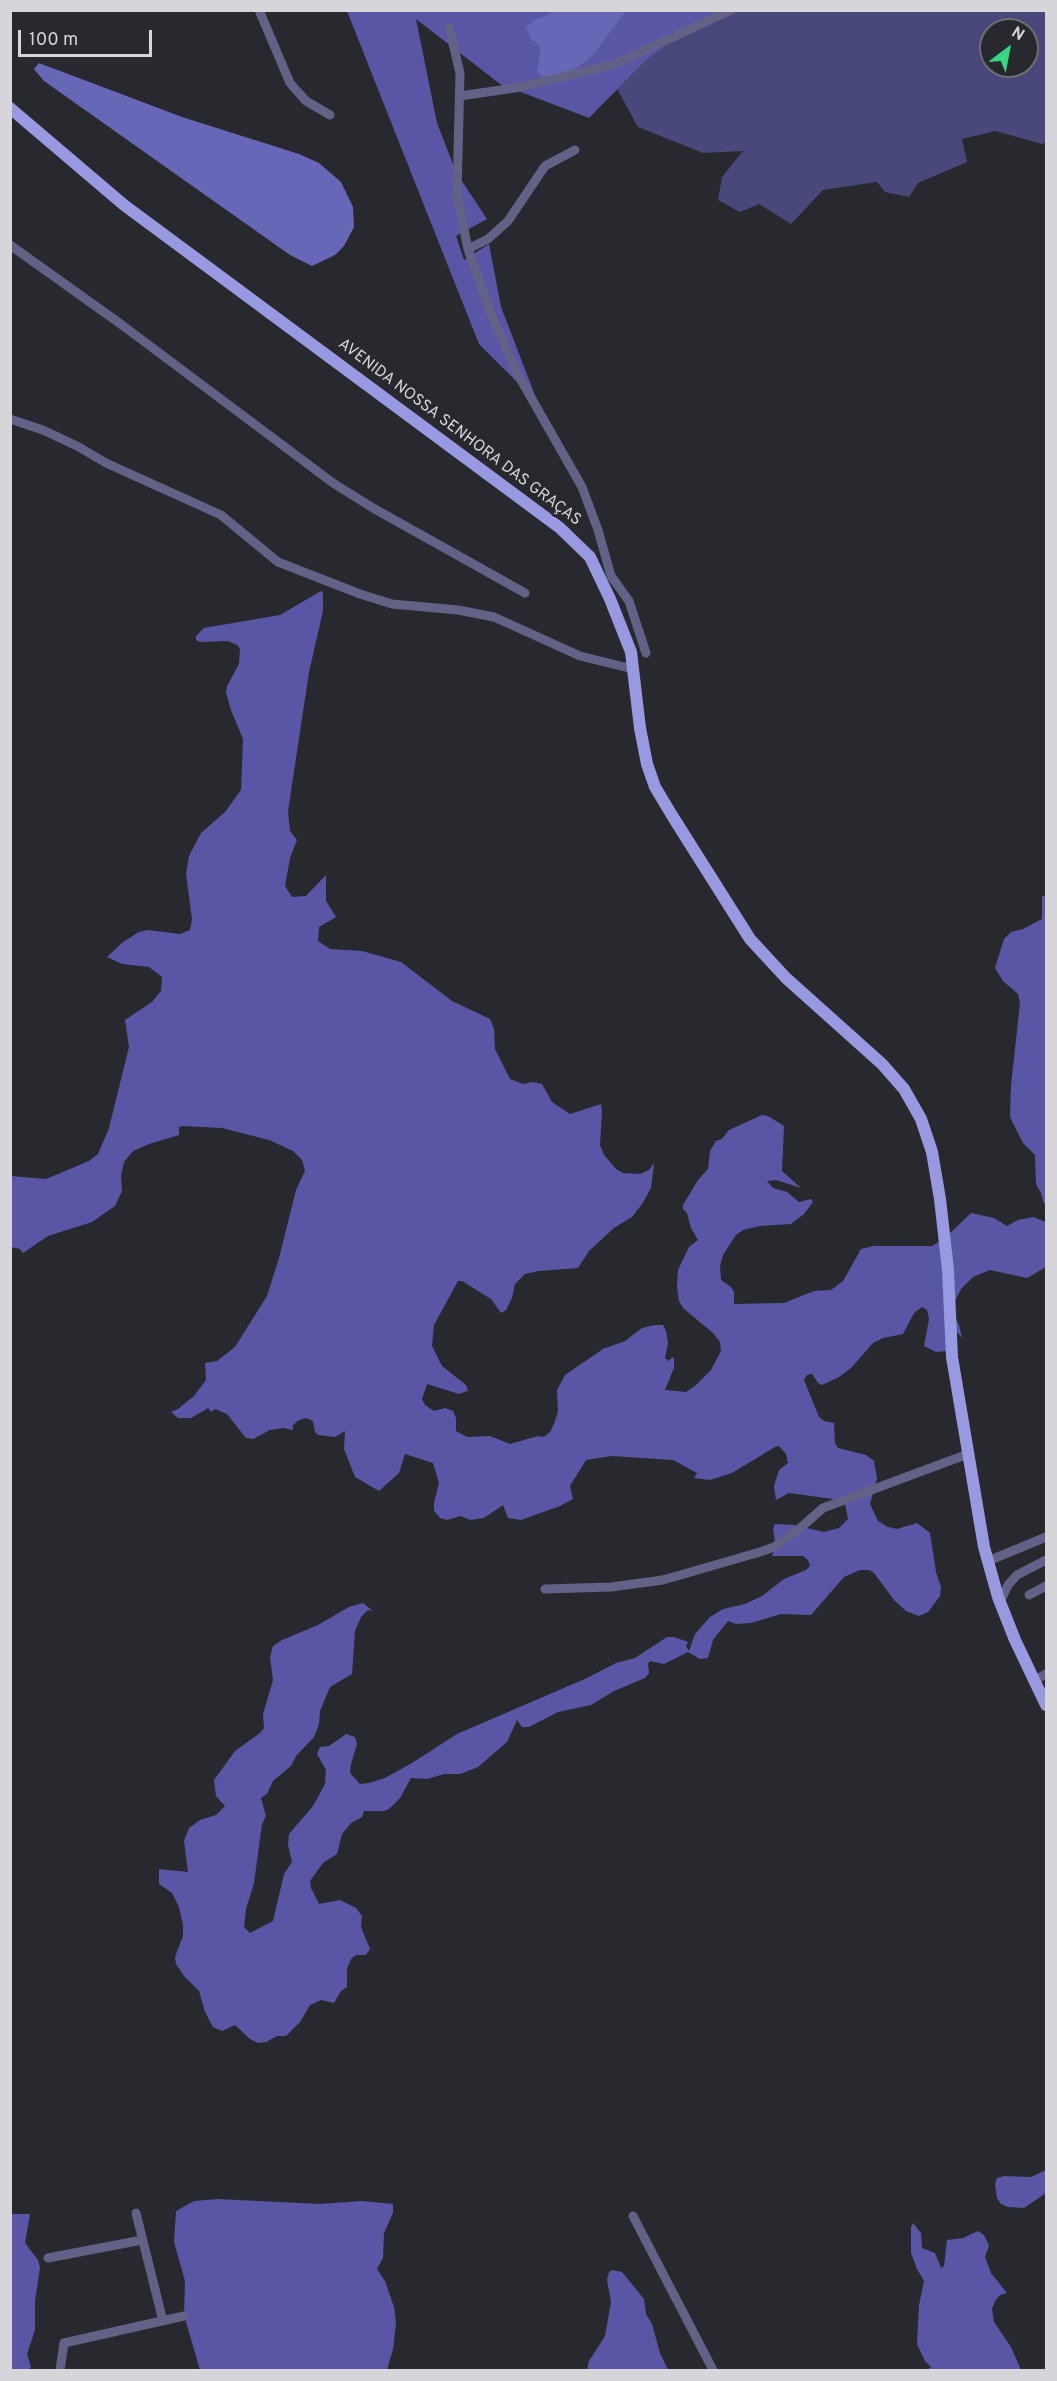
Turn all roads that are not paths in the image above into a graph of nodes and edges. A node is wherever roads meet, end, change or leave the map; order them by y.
1 (259, 10) edge
2 (731, 10) edge
3 (449, 27) dead end
4 (460, 96) junction
5 (10, 108) edge
6 (330, 116) dead end
7 (575, 150) dead end
8 (10, 245) edge
9 (468, 249) junction
10 (10, 419) edge
11 (525, 594) dead end
12 (646, 653) dead end
13 (633, 669) junction
14 (968, 1454) junction
15 (1047, 1537) edge
16 (1047, 1560) edge
17 (988, 1561) junction
18 (1047, 1586) edge
19 (545, 1589) dead end
20 (1029, 1595) dead end
21 (1000, 1602) junction
22 (1047, 1674) edge
23 (1039, 1686) edge
24 (1047, 1705) edge
25 (136, 2213) dead end
26 (633, 2216) dead end
27 (142, 2240) junction
28 (48, 2259) dead end
29 (184, 2316) dead end
30 (163, 2321) junction
31 (60, 2370) edge
32 (713, 2370) edge

1 - 6 street
2 - 4 street
3 - 4 street
4 - 9 street
5 - 13 main road, AVENIDA NOSSA SENHORA DAS GRAÇAS
7 - 9 street
8 - 11 street
9 - 12 street
10 - 13 street
13 - 14 main road, AVENIDA NOSSA SENHORA DAS GRAÇAS
14 - 17 main road, AVENIDA NOSSA SENHORA DAS GRAÇAS
14 - 19 street
15 - 17 street
16 - 21 street
17 - 21 main road, AVENIDA NOSSA SENHORA DAS GRAÇAS
18 - 20 street
21 - 23 main road, AVENIDA NOSSA SENHORA DAS GRAÇAS
22 - 23 street
23 - 24 main road, AVENIDA NOSSA SENHORA DAS GRAÇAS
25 - 27 street
26 - 32 street
27 - 28 street
27 - 30 street
29 - 30 street
30 - 31 street

